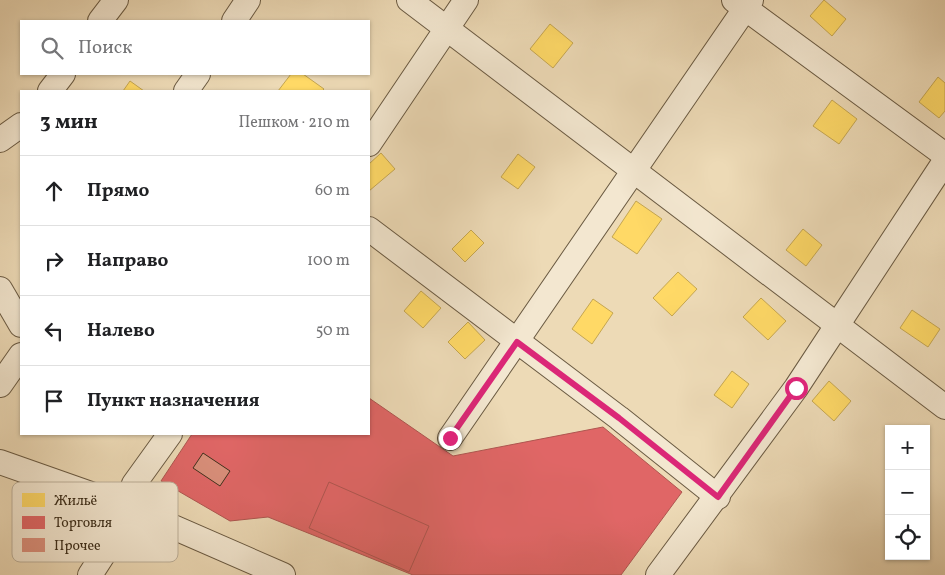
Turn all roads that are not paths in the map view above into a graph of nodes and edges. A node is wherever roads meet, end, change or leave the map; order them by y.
1 (116, 0) edge
2 (248, 0) edge
3 (409, 0) edge
4 (466, 0) edge
5 (743, 3) edge
6 (101, 20) edge
7 (235, 20) edge
8 (446, 28) junction
9 (62, 75) edge
10 (197, 75) edge
11 (51, 90) edge
12 (187, 90) edge
13 (20, 126) edge
14 (0, 140) edge
15 (370, 142) edge
16 (945, 155) edge
17 (945, 161) edge
18 (635, 172) junction
19 (370, 230) edge
20 (0, 289) edge
21 (20, 322) edge
22 (838, 327) junction
23 (517, 342) junction
24 (20, 356) edge
25 (0, 385) edge
26 (945, 407) edge
27 (169, 435) edge
28 (450, 438) dead end
29 (0, 462) edge
30 (57, 482) edge
31 (135, 482) edge
32 (718, 497) junction
33 (178, 529) edge
34 (98, 562) edge
35 (90, 575) edge
36 (283, 575) edge
37 (658, 575) edge

1 - 6 street
2 - 7 street
3 - 8 street
4 - 8 street
5 - 16 street
5 - 18 street
8 - 15 street
8 - 18 street
9 - 11 street
10 - 12 street
13 - 14 street
17 - 22 street
18 - 22 street
18 - 23 street
19 - 23 street
20 - 21 street
22 - 26 street
22 - 32 street
23 - 28 street
23 - 32 street
24 - 25 street
27 - 31 street
29 - 30 street
32 - 37 street
33 - 36 street
34 - 35 street

